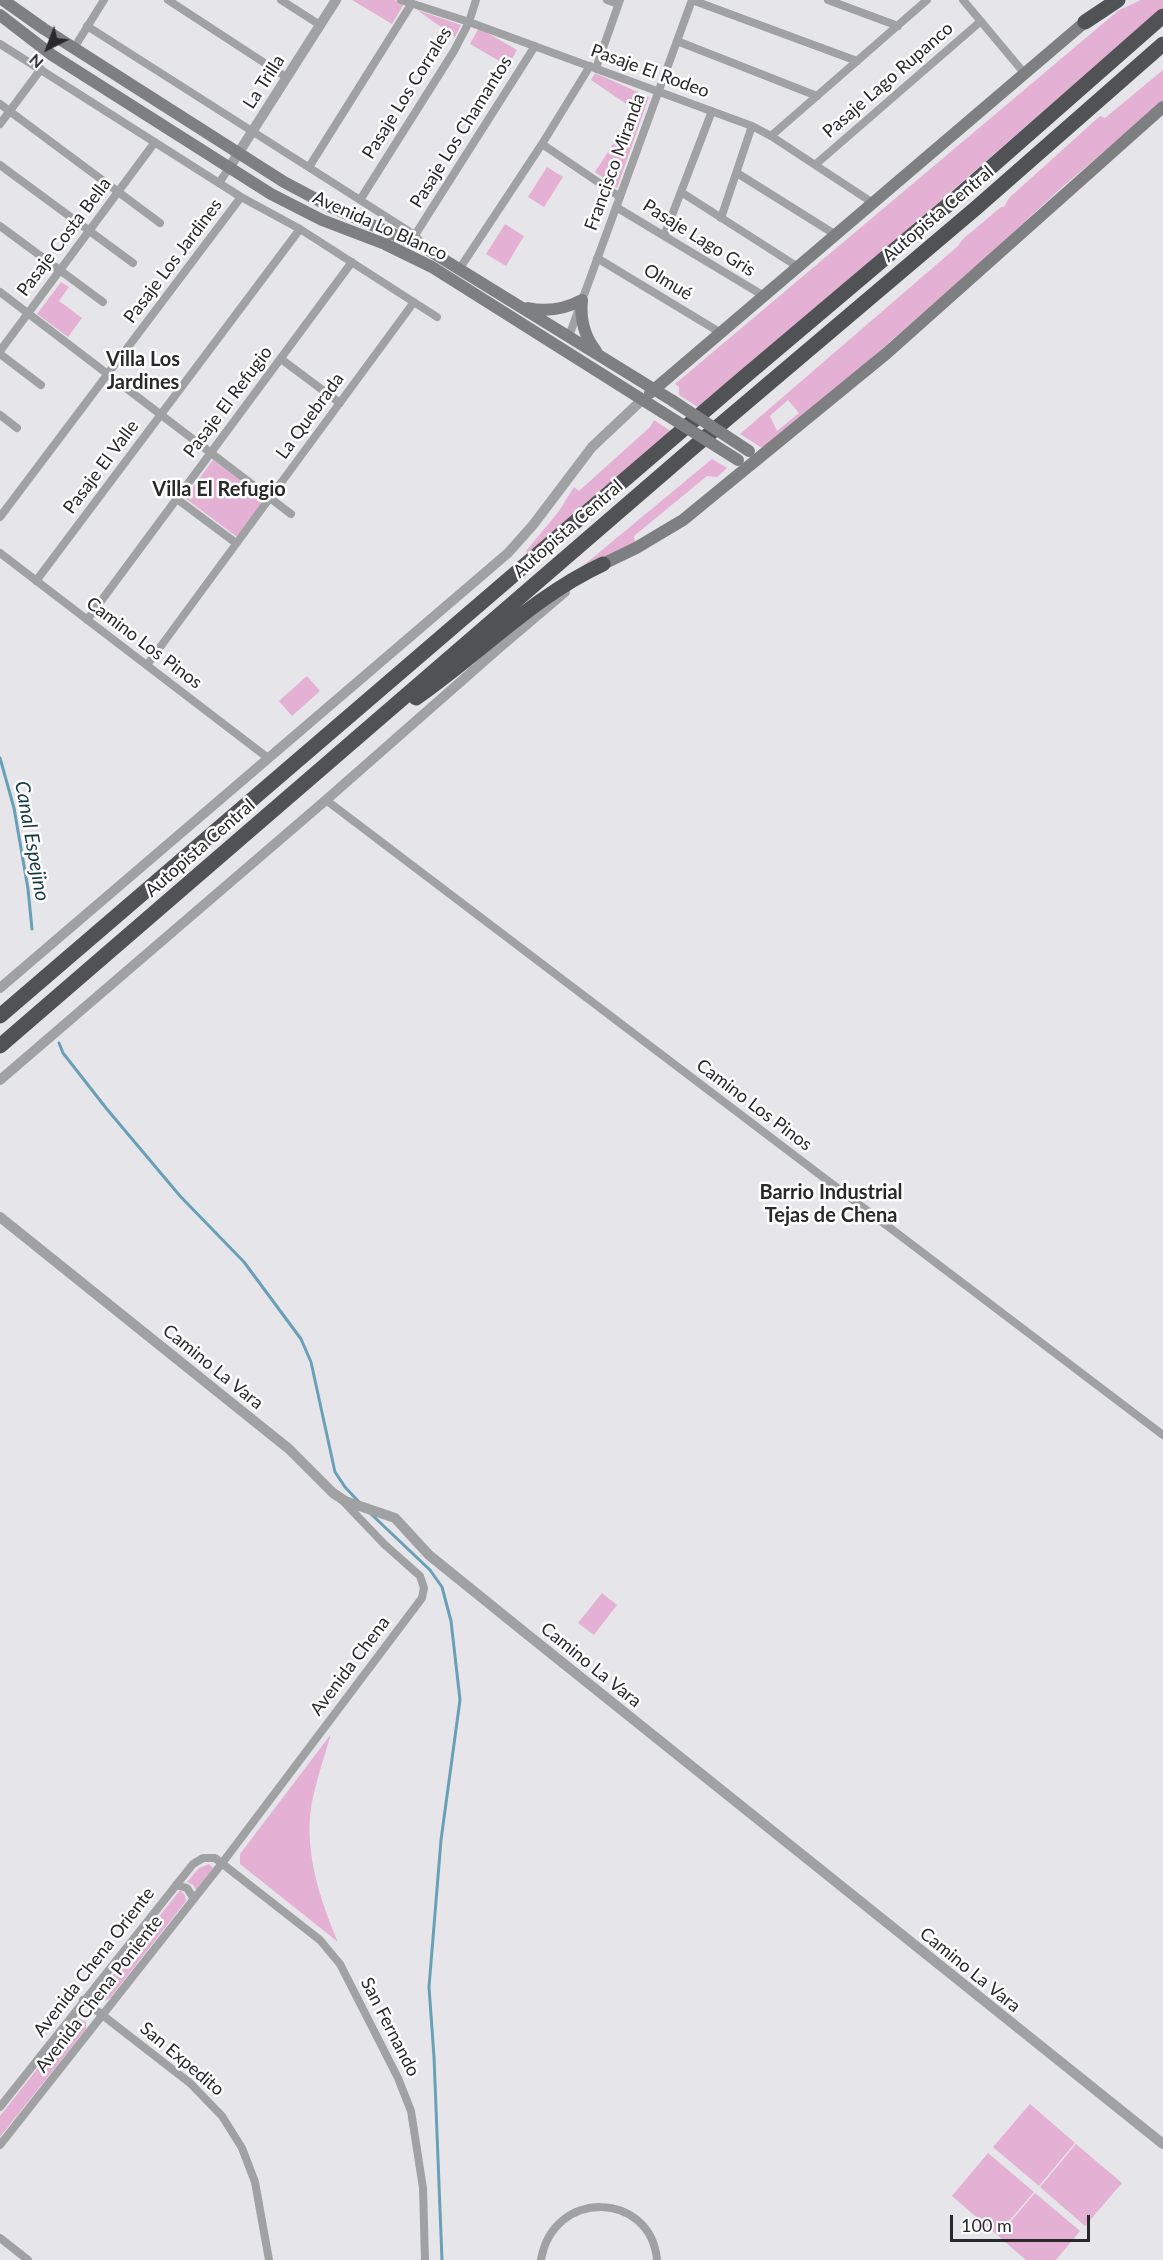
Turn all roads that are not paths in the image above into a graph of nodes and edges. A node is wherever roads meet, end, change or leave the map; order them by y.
1 (3, 0) edge
2 (104, 0) edge
3 (168, 0) edge
4 (280, 0) edge
5 (336, 0) edge
6 (401, 0) edge
7 (476, 0) edge
8 (607, 0) edge
9 (692, 0) edge
10 (828, 0) edge
11 (927, 0) edge
12 (963, 0) edge
13 (1109, 0) edge
14 (1118, 0) edge
15 (619, 2) edge
16 (412, 3) junction
17 (0, 15) edge
18 (1163, 16) edge
19 (981, 21) junction
20 (469, 22) junction
21 (1085, 22) junction
22 (320, 25) junction
23 (87, 26) junction
24 (898, 26) junction
25 (677, 41) junction
26 (0, 44) edge
27 (1163, 44) edge
28 (535, 46) junction
29 (74, 48) junction
30 (1163, 50) edge
31 (857, 61) junction
32 (1143, 62) junction
33 (593, 67) junction
34 (41, 69) junction
35 (1025, 74) junction
36 (286, 77) junction
37 (658, 92) junction
38 (817, 96) junction
39 (0, 104) edge
40 (1163, 107) edge
41 (10, 111) junction
42 (712, 111) junction
43 (0, 124) edge
44 (752, 126) junction
45 (252, 131) junction
46 (771, 136) junction
47 (155, 142) junction
48 (542, 144) junction
49 (238, 152) junction
50 (816, 164) junction
51 (0, 165) edge
52 (229, 168) junction
53 (309, 168) junction
54 (737, 173) junction
55 (219, 183) junction
56 (118, 192) junction
57 (681, 192) junction
58 (241, 197) junction
59 (620, 197) junction
60 (360, 200) junction
61 (873, 203) junction
62 (616, 207) junction
63 (722, 218) junction
64 (160, 223) dead end
65 (0, 226) edge
66 (300, 230) junction
67 (89, 231) junction
68 (415, 235) junction
69 (836, 235) junction
70 (664, 236) junction
71 (425, 248) junction
72 (597, 258) junction
73 (352, 262) junction
74 (133, 263) dead end
75 (798, 267) junction
76 (460, 268) junction
77 (60, 270) junction
78 (0, 292) edge
79 (764, 296) junction
80 (582, 300) junction
81 (103, 302) dead end
82 (414, 302) junction
83 (523, 307) junction
84 (28, 313) junction
85 (437, 317) dead end
86 (721, 333) junction
87 (569, 336) junction
88 (0, 353) edge
89 (571, 354) junction
90 (598, 354) junction
91 (281, 358) junction
92 (108, 373) junction
93 (41, 385) dead end
94 (655, 390) junction
95 (643, 399) junction
96 (340, 403) junction
97 (161, 414) junction
98 (0, 415) edge
99 (17, 428) dead end
100 (211, 453) junction
101 (754, 454) junction
102 (743, 463) junction
103 (270, 498) junction
104 (177, 500) junction
105 (291, 514) dead end
106 (0, 517) edge
107 (236, 543) junction
108 (0, 553) edge
109 (603, 564) junction
110 (36, 581) junction
111 (87, 620) junction
112 (147, 665) junction
113 (377, 721) junction
114 (268, 758) junction
115 (326, 800) junction
116 (0, 988) edge
117 (0, 1016) edge
118 (0, 1046) edge
119 (0, 1080) edge
120 (0, 1218) edge
121 (1163, 1435) edge
122 (346, 1500) junction
123 (223, 1862) junction
124 (176, 1885) junction
125 (194, 1899) junction
126 (83, 2000) junction
127 (103, 2015) junction
128 (0, 2107) edge
129 (1163, 2144) edge
130 (0, 2145) edge
131 (0, 2238) edge
132 (28, 2260) edge
133 (270, 2260) edge
134 (425, 2260) edge
135 (541, 2260) edge
136 (657, 2260) edge

1 - 29 main road, Avenida Lo Blanco
2 - 23 street
3 - 36 street
4 - 22 street
5 - 22 street, La Trilla
6 - 16 street, Pasaje El Rodeo
7 - 20 street, Pasaje Los Corrales
8 - 15 street
9 - 25 street, Francisco Miranda
9 - 31 street
10 - 24 street
11 - 24 street
12 - 19 street
13 - 21 street
14 - 21 highway
15 - 33 street
16 - 20 street, Pasaje El Rodeo
16 - 53 street
17 - 52 main road, Avenida Lo Blanco
18 - 117 highway, Autopista Central
19 - 35 street
19 - 50 street, Pasaje Lago Rupanco
20 - 28 street, Pasaje El Rodeo
20 - 60 street, Pasaje Los Corrales
21 - 35 main road
22 - 36 street, La Trilla
23 - 29 street
23 - 45 street, Avenida Lo Blanco
24 - 31 street
25 - 37 street, Francisco Miranda
25 - 38 street
26 - 34 street, Avenida Lo Blanco
27 - 32 highway, Autopista Central
28 - 33 street, Pasaje El Rodeo
28 - 68 street, Pasaje Los Chamantos
29 - 49 main road, Avenida Lo Blanco
30 - 32 highway
31 - 38 street
32 - 113 highway, Autopista Central
33 - 37 street, Pasaje El Rodeo
33 - 48 street
34 - 41 street
34 - 47 street, Avenida Lo Blanco
35 - 61 main road
36 - 45 street, La Trilla
37 - 42 street, Pasaje El Rodeo
37 - 59 street, Francisco Miranda
38 - 46 street
39 - 41 street
40 - 101 main road
41 - 43 street
41 - 56 street
42 - 44 street, Pasaje El Rodeo
42 - 57 street
44 - 46 street, Pasaje El Rodeo
44 - 54 street
45 - 49 street, La Trilla
45 - 53 street, Avenida Lo Blanco
46 - 50 street, Pasaje El Rodeo
47 - 55 street, Avenida Lo Blanco
47 - 56 street, Pasaje Costa Bella
48 - 59 street
48 - 76 street
49 - 52 street, La Trilla
49 - 71 main road, Avenida Lo Blanco
50 - 61 street, Pasaje El Rodeo
51 - 67 street
52 - 55 street, La Trilla
52 - 89 main road, Avenida Lo Blanco
53 - 60 street, Avenida Lo Blanco
54 - 63 street
54 - 69 street
55 - 58 street, Avenida Lo Blanco
56 - 64 street
56 - 67 street, Pasaje Costa Bella
57 - 63 street
57 - 70 street
58 - 66 street, Avenida Lo Blanco
58 - 92 street, Pasaje Los Jardines
59 - 62 street, Francisco Miranda
60 - 68 street, Avenida Lo Blanco
61 - 69 main road
62 - 70 street, Pasaje Lago Gris
62 - 72 street, Francisco Miranda
63 - 75 street
65 - 77 street
66 - 73 street, Avenida Lo Blanco
66 - 97 street, Pasaje El Valle
67 - 74 street
67 - 77 street, Pasaje Costa Bella
68 - 71 street, Avenida Lo Blanco
69 - 75 main road
70 - 79 street, Pasaje Lago Gris
71 - 76 main road, Avenida Lo Blanco
72 - 80 street, Francisco Miranda
72 - 86 street, Olmué
73 - 82 street, Avenida Lo Blanco
73 - 91 street, Pasaje El Refugio
75 - 79 main road
76 - 83 main road, Avenida Lo Blanco
77 - 81 street
77 - 84 street, Pasaje Costa Bella
78 - 84 street
79 - 86 main road
80 - 83 main road
80 - 87 street, Francisco Miranda
80 - 90 main road
82 - 85 street, Avenida Lo Blanco
82 - 96 street, La Quebrada
83 - 87 main road, Avenida Lo Blanco
84 - 88 street, Pasaje Costa Bella
84 - 92 street
86 - 94 main road
87 - 89 main road
87 - 90 main road, Avenida Lo Blanco
88 - 93 street
89 - 95 main road, Avenida Lo Blanco
90 - 94 main road, Avenida Lo Blanco
91 - 96 street
91 - 100 street, Pasaje El Refugio
92 - 97 street
92 - 106 street, Pasaje Los Jardines
94 - 95 main road
94 - 101 main road, Avenida Lo Blanco, bridge
95 - 102 main road, Avenida Lo Blanco, bridge
95 - 114 street
96 - 103 street, La Quebrada
97 - 100 street
97 - 110 street, Pasaje El Valle
98 - 99 street
100 - 103 street
100 - 104 street, Pasaje El Refugio
101 - 102 main road
102 - 109 main road
103 - 105 street
103 - 107 street, La Quebrada
104 - 107 street
104 - 111 street, Pasaje El Refugio
107 - 112 street, La Quebrada
108 - 110 street, Camino Los Pinos
109 - 113 highway
109 - 115 street
110 - 111 street, Camino Los Pinos
111 - 112 street, Camino Los Pinos
112 - 114 street, Camino Los Pinos
113 - 118 highway, Autopista Central
114 - 116 street
115 - 119 street
115 - 121 street, Camino Los Pinos
120 - 122 street, Camino La Vara
122 - 123 street, Avenida Chena
122 - 129 street, Camino La Vara
123 - 124 street, Avenida Chena Oriente
123 - 125 street, Avenida Chena Poniente
123 - 134 street, San Fernando
124 - 125 street
124 - 126 street, Avenida Chena Oriente
125 - 127 street, Avenida Chena Poniente
126 - 127 street, San Expedito
126 - 128 street, Avenida Chena Oriente
127 - 130 street, Avenida Chena Poniente
127 - 133 street, San Expedito
131 - 132 street
135 - 136 street

